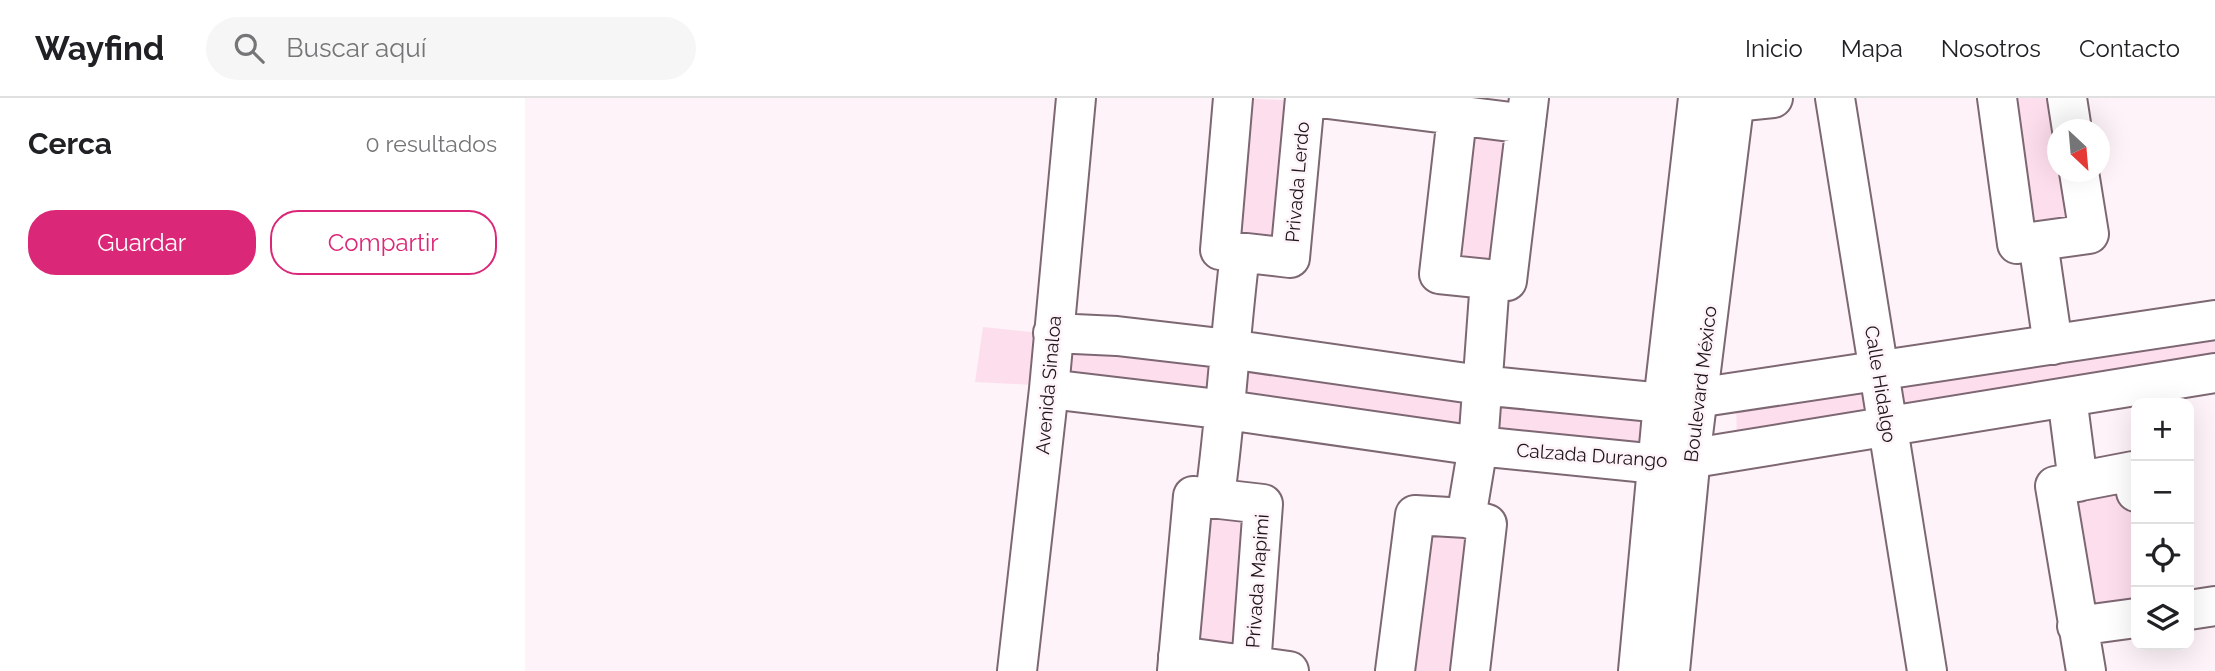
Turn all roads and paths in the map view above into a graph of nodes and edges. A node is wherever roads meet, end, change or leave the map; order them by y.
1 (1076, 98) edge
2 (1233, 98) edge
3 (1305, 98) edge
4 (1320, 98) edge
5 (1773, 98) edge
6 (1835, 98) edge
7 (1997, 98) edge
8 (2067, 98) edge
9 (1722, 99) edge
10 (1528, 111) edge
11 (1457, 117) junction
12 (2070, 119) edge
13 (2081, 182) edge
14 (2038, 243) junction
15 (1240, 254) junction
16 (1490, 279) junction
17 (2215, 320) edge
18 (1052, 333) junction
19 (2053, 345) junction
20 (1229, 349) junction
21 (1879, 372) junction
22 (2215, 373) edge
23 (1480, 385) junction
24 (1049, 389) junction
25 (2067, 397) junction
26 (1680, 401) junction
27 (1227, 410) junction
28 (1888, 427) junction
29 (1478, 446) junction
30 (1674, 461) junction
31 (2131, 471) edge
32 (2078, 482) junction
33 (1215, 496) junction
34 (1466, 518) junction
35 (2215, 606) edge
36 (2194, 609) edge
37 (2131, 619) edge
38 (2077, 626) junction
39 (1178, 664) edge
40 (1251, 666) junction
41 (1017, 671) edge
42 (1289, 671) edge
43 (1395, 671) edge
44 (1470, 671) edge
45 (1638, 671) edge
46 (1670, 671) edge
47 (1927, 671) edge
48 (2086, 671) edge

1 - 18 street, Avenida Sinaloa
2 - 15 street
3 - 15 street, Privada Lerdo
4 - 11 street
5 - 9 street
6 - 21 street, Calle Hidalgo
7 - 14 street
8 - 12 street
9 - 26 street, Boulevard México
10 - 11 street
10 - 16 street
11 - 16 street
13 - 14 street
14 - 19 street
15 - 20 street
16 - 23 street
17 - 19 street
18 - 20 street
18 - 24 street, Avenida Sinaloa
19 - 21 street
20 - 23 street
20 - 27 street
21 - 26 street
21 - 28 street, Calle Hidalgo
22 - 25 street, Calzada Durango
23 - 26 street
23 - 29 street
24 - 27 street, Calzada Durango
24 - 41 street, Avenida Sinaloa
25 - 28 street, Calzada Durango
25 - 32 street
26 - 30 street, Boulevard México
27 - 29 street, Calzada Durango
27 - 33 street
28 - 30 street, Calzada Durango
28 - 47 street, Calle Hidalgo
29 - 30 street, Calzada Durango
29 - 34 street
30 - 45 street, Boulevard México
30 - 46 street, Boulevard México
31 - 32 street
32 - 38 street
33 - 39 street
33 - 40 street, Privada Mapimi
34 - 43 street
34 - 44 street
35 - 36 street
37 - 38 street
38 - 48 street
39 - 40 street
40 - 42 street

